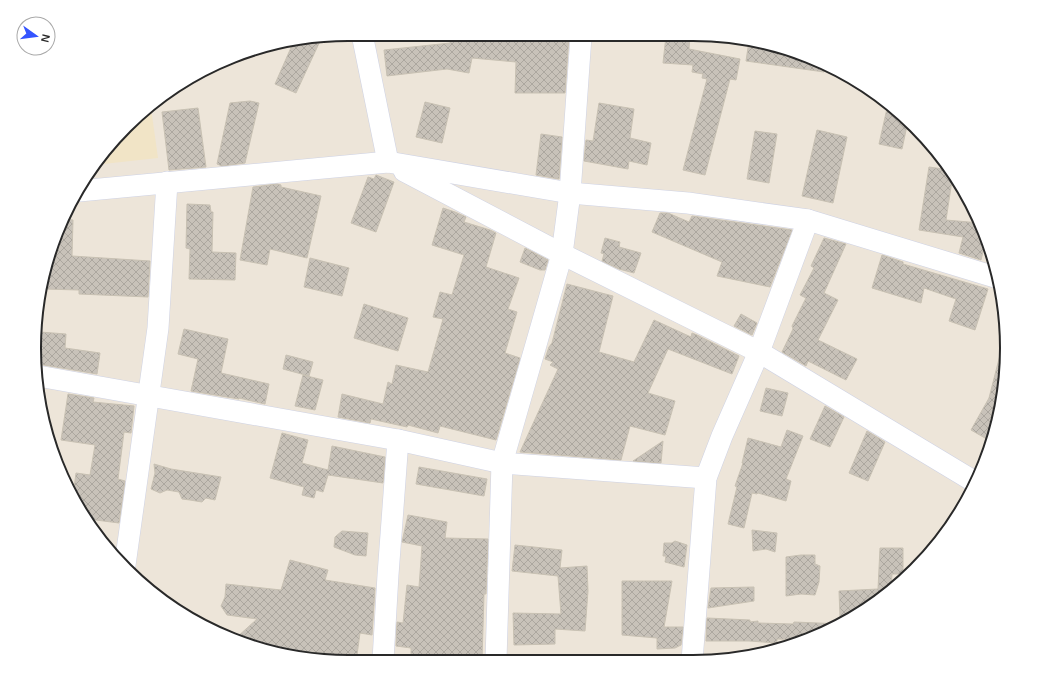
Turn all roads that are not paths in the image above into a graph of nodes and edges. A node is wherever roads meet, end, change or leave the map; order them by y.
1 (363, 41) edge
2 (582, 41) edge
3 (388, 162) junction
4 (167, 182) junction
5 (84, 190) edge
6 (570, 193) junction
7 (808, 220) junction
8 (562, 254) junction
9 (991, 276) edge
10 (759, 352) junction
11 (43, 377) edge
12 (149, 396) junction
13 (398, 440) junction
14 (502, 463) junction
15 (706, 478) junction
16 (970, 479) edge
17 (126, 559) edge
18 (383, 655) edge
19 (496, 655) edge
20 (692, 655) edge

1 - 3 street
2 - 6 street
3 - 4 street
3 - 6 street
3 - 8 street
4 - 5 street
4 - 12 street
6 - 7 street
6 - 8 street
7 - 9 street
7 - 10 street
8 - 10 street
8 - 14 street
10 - 15 street
10 - 16 street
11 - 12 street
12 - 13 street
12 - 17 street
13 - 14 street
13 - 18 street
14 - 15 street
14 - 19 street
15 - 20 street

